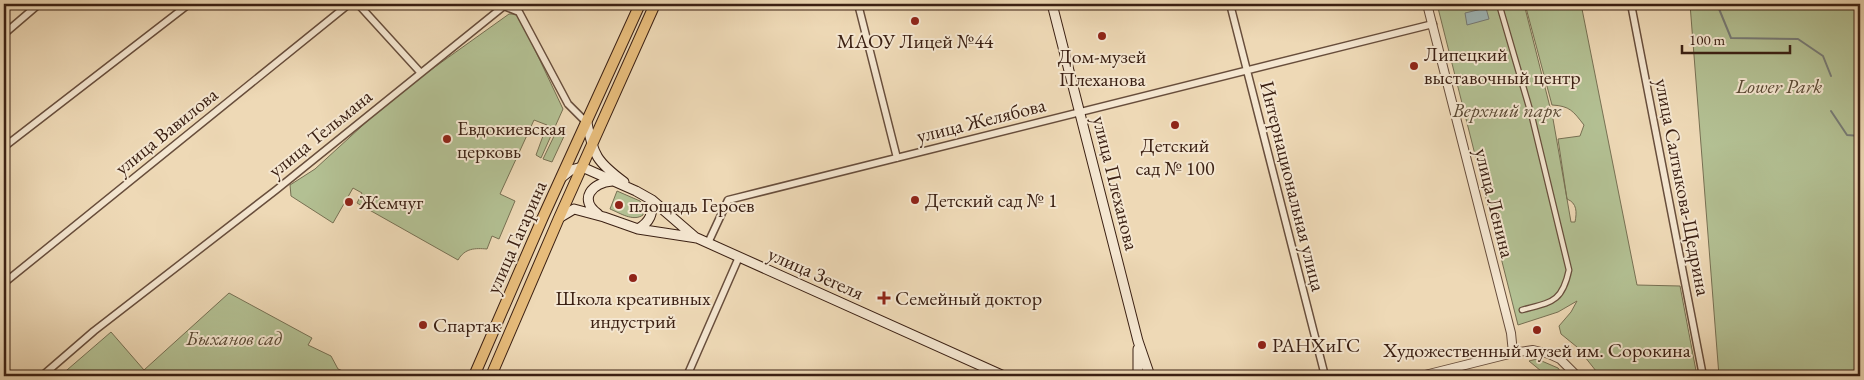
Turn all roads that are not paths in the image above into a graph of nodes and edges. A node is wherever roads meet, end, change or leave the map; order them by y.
1 (39, 4) edge
2 (189, 4) edge
3 (349, 4) edge
4 (358, 4) edge
5 (640, 4) edge
6 (655, 4) edge
7 (858, 4) edge
8 (1052, 4) edge
9 (1230, 4) edge
10 (1427, 4) edge
11 (1500, 4) edge
12 (1631, 4) edge
13 (1433, 24) junction
14 (4, 34) edge
15 (1247, 70) junction
16 (420, 72) junction
17 (1080, 112) junction
18 (587, 123) junction
19 (591, 146) junction
20 (4, 147) edge
21 (896, 158) junction
22 (582, 167) junction
23 (561, 178) junction
24 (612, 181) junction
25 (636, 191) junction
26 (652, 200) junction
27 (600, 216) junction
28 (559, 218) junction
29 (638, 229) junction
30 (697, 238) junction
31 (708, 243) junction
32 (739, 256) junction
33 (4, 283) edge
34 (1522, 310) dead end
35 (1138, 341) junction
36 (1513, 353) junction
37 (42, 376) edge
38 (474, 376) edge
39 (491, 376) edge
40 (687, 376) edge
41 (1004, 376) edge
42 (1138, 376) edge
43 (1150, 376) edge
44 (1325, 376) edge
45 (1421, 376) edge
46 (1577, 376) edge
47 (1703, 376) edge

1 - 14 street
2 - 20 street
3 - 33 street, улица Вавилова
4 - 16 street
5 - 18 main road, улица Гагарина
6 - 19 main road, улица Гагарина
7 - 21 street
8 - 17 main road, улица Плеханова
9 - 15 street, Интернациональная улица
10 - 13 street, улица Ленина
11 - 34 street
12 - 47 street, улица Салтыкова-Щедрина
13 - 15 street, улица Желябова
13 - 36 street, улица Ленина
15 - 17 street, улица Желябова
15 - 44 street, Интернациональная улица
16 - 18 street, улица Тельмана
16 - 37 street, улица Тельмана
17 - 21 street, улица Желябова
17 - 35 main road, улица Плеханова
18 - 19 main road
18 - 23 main road, улица Гагарина
19 - 22 main road, улица Гагарина
19 - 25 main road
21 - 31 street, улица Желябова
22 - 23 main road
22 - 24 main road
22 - 28 main road, улица Гагарина
23 - 38 main road, улица Гагарина
24 - 25 main road
24 - 27 main road
25 - 26 main road
26 - 29 main road
26 - 30 main road
27 - 28 main road
27 - 29 main road
28 - 39 main road, улица Гагарина
29 - 30 main road
30 - 31 main road, улица Зегеля
31 - 32 main road, улица Зегеля
32 - 40 street
32 - 41 main road, улица Зегеля
35 - 42 main road, улица Плеханова
35 - 43 main road, улица Плеханова
36 - 45 street
36 - 46 street

